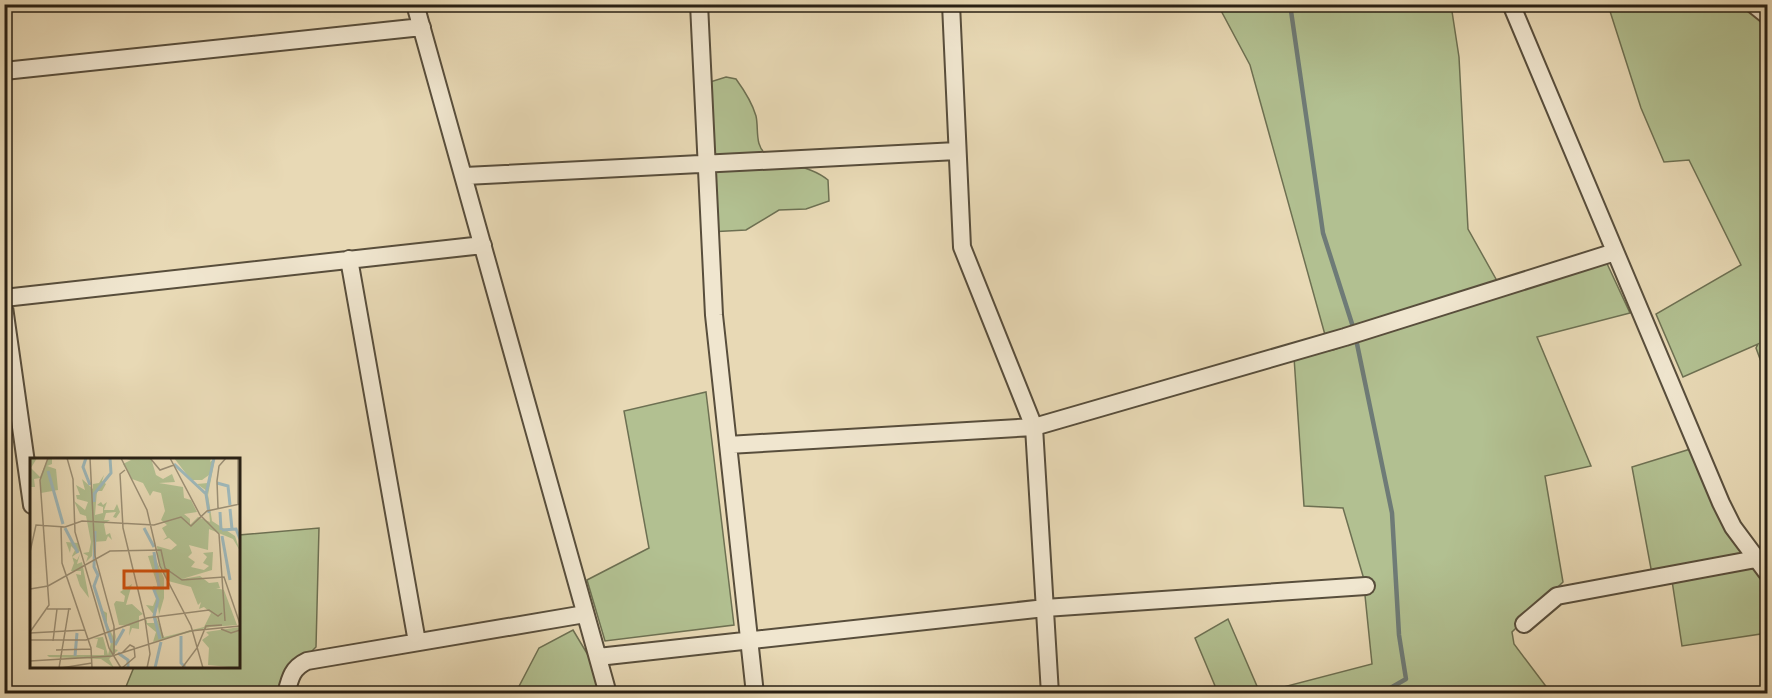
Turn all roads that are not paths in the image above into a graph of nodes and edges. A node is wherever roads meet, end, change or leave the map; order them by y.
1 (415, 4) edge
2 (699, 4) edge
3 (951, 4) edge
4 (1511, 4) edge
5 (1753, 4) edge
6 (1767, 16) edge
7 (422, 27) junction
8 (4, 71) edge
9 (957, 151) junction
10 (706, 163) junction
11 (465, 176) junction
12 (483, 244) junction
13 (1615, 252) junction
14 (349, 259) junction
15 (4, 298) edge
16 (4, 307) edge
17 (1034, 428) junction
18 (728, 445) junction
19 (30, 491) edge
20 (1758, 553) edge
21 (1767, 574) edge
22 (1366, 586) dead end
23 (1045, 608) junction
24 (585, 614) junction
25 (1524, 624) dead end
26 (749, 639) junction
27 (417, 642) junction
28 (598, 657) junction
29 (286, 693) edge
30 (608, 693) edge
31 (755, 693) edge
32 (1050, 693) edge

1 - 7 street
2 - 10 street
3 - 9 street
4 - 13 street
5 - 6 street
7 - 8 street
7 - 11 street
9 - 10 street
9 - 17 street
10 - 11 street
10 - 18 street
11 - 12 street
12 - 14 street
12 - 24 street
13 - 17 street
13 - 20 street
14 - 15 street
14 - 27 street
16 - 19 street
17 - 18 street
17 - 23 street
18 - 26 street
20 - 21 street
20 - 25 street
22 - 23 street
23 - 26 street
23 - 32 street
24 - 27 street
24 - 28 street
26 - 28 street
26 - 31 street
27 - 29 street
28 - 30 street

